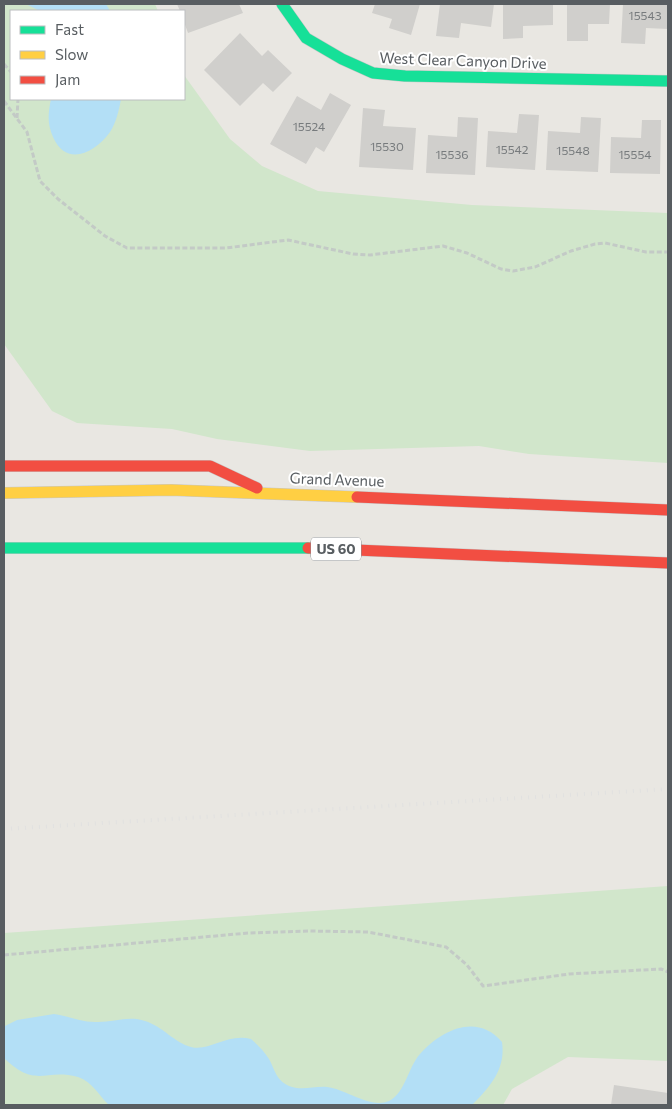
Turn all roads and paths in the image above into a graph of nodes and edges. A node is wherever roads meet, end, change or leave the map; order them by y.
1 (282, 4) edge
2 (668, 81) edge
3 (18, 100) edge
4 (4, 101) edge
5 (17, 118) junction
6 (668, 252) edge
7 (4, 466) edge
8 (4, 493) edge
9 (268, 493) junction
10 (668, 510) edge
11 (4, 548) edge
12 (668, 563) edge
13 (4, 955) edge
14 (668, 972) edge

1 - 2 main road, West Clear Canyon Drive
3 - 5 path
4 - 5 path
5 - 6 path
7 - 9 main road
8 - 9 main road, Grand Avenue
9 - 10 main road, Grand Avenue
11 - 12 main road, US 60
13 - 14 path

